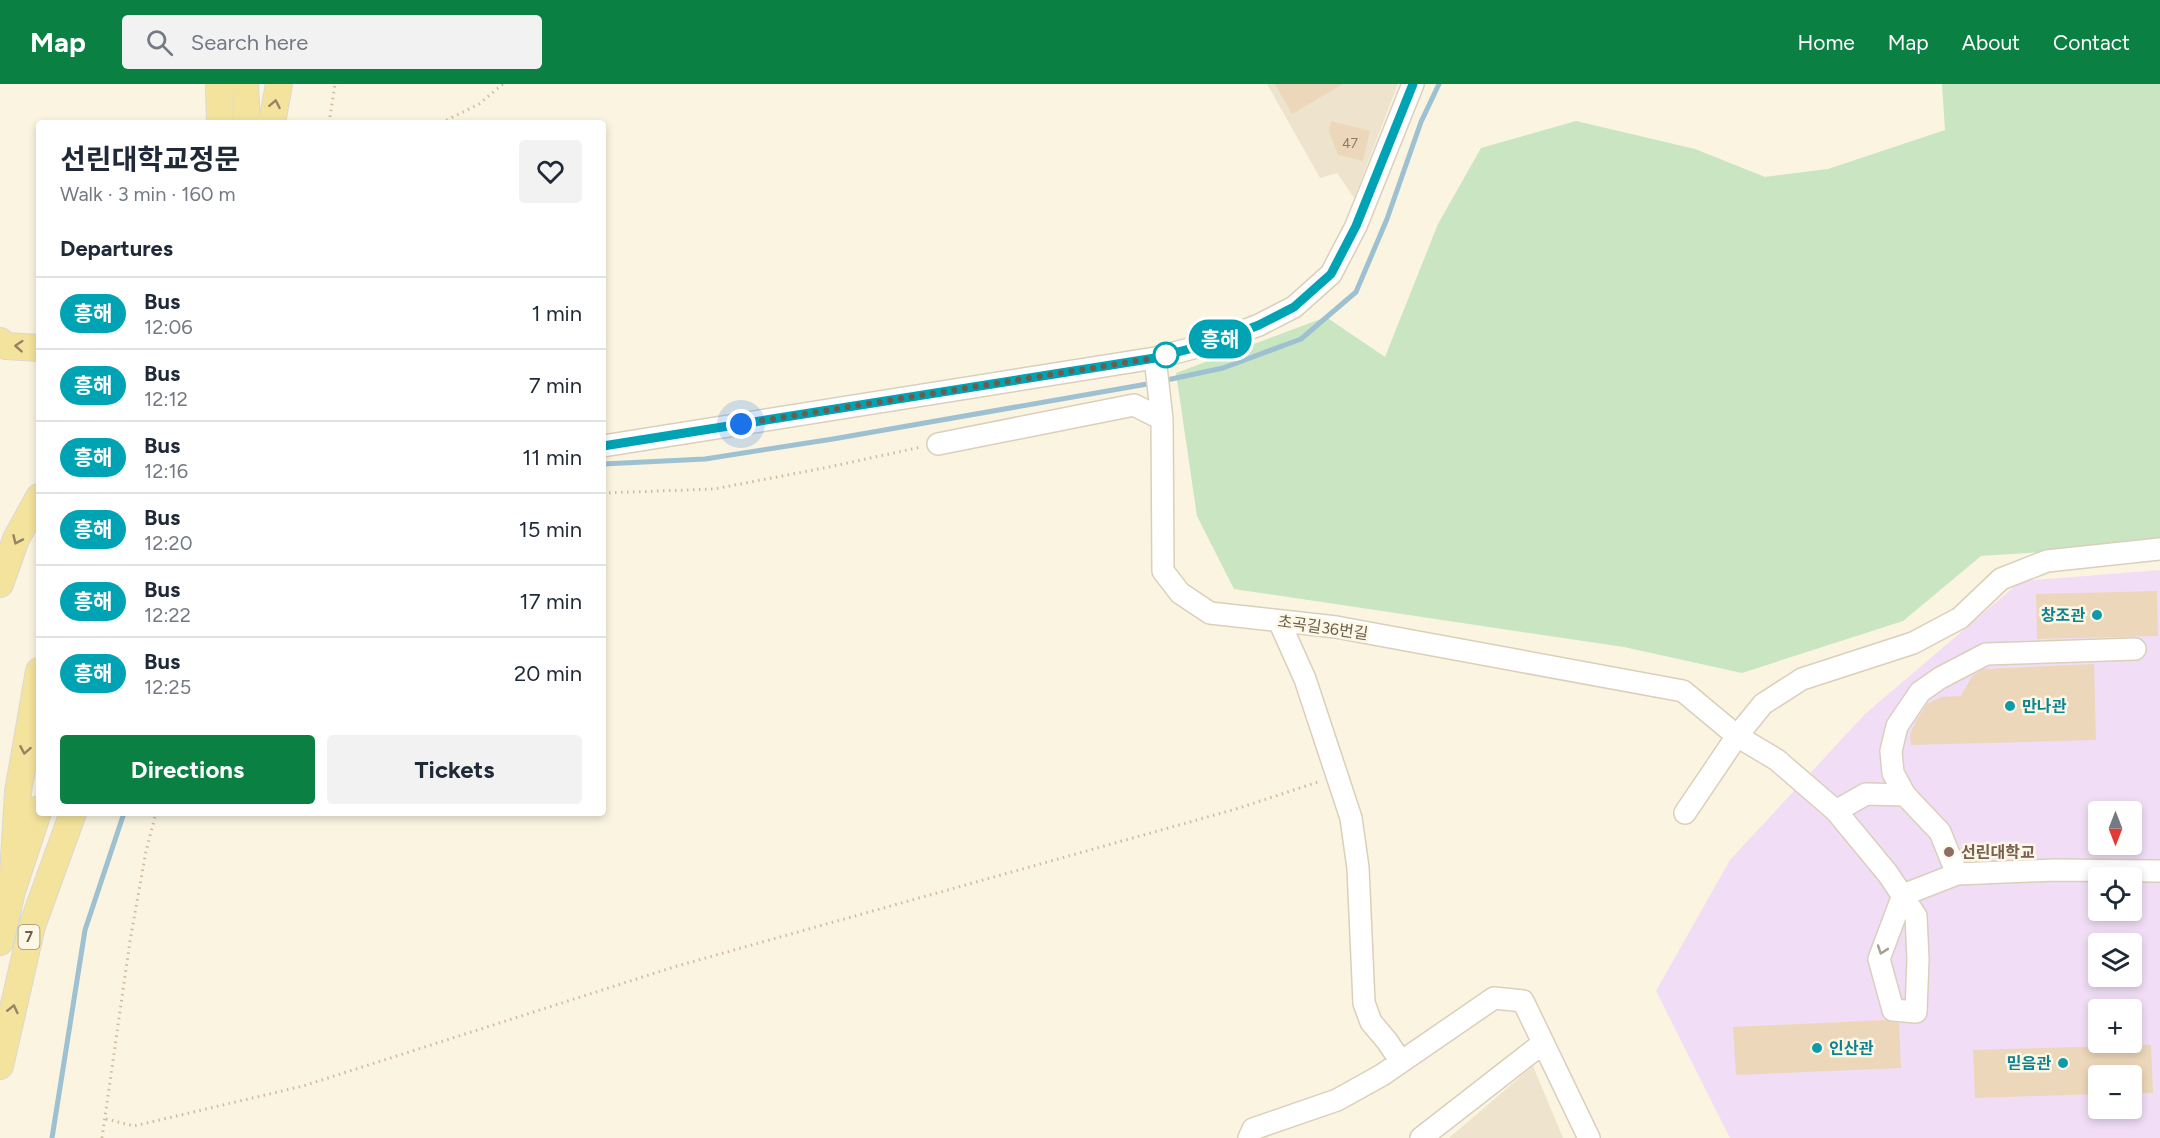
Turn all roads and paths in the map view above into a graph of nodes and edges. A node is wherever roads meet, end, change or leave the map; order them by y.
1 (219, 84) edge
2 (245, 84) edge
3 (279, 84) edge
4 (335, 84) edge
5 (503, 84) edge
6 (1413, 84) edge
7 (220, 120) edge
8 (248, 120) edge
9 (273, 120) edge
10 (329, 120) edge
11 (447, 120) edge
12 (0, 341) edge
13 (36, 348) edge
14 (1156, 367) junction
15 (1162, 419) junction
16 (938, 444) joint
17 (606, 446) edge
18 (606, 494) edge
19 (36, 503) edge
20 (2160, 549) edge
21 (0, 584) edge
22 (1279, 621) junction
23 (2135, 649) dead end
24 (36, 688) edge
25 (1737, 736) junction
26 (1337, 776) junction
27 (1905, 795) junction
28 (1836, 811) junction
29 (1685, 813) dead end
30 (37, 816) edge
31 (72, 816) edge
32 (155, 816) edge
33 (2160, 871) edge
34 (1957, 874) junction
35 (12, 891) junction
36 (1903, 895) junction
37 (0, 942) edge
38 (1543, 1043) junction
39 (1401, 1062) junction
40 (0, 1066) edge
41 (106, 1119) junction
42 (102, 1138) edge
43 (1249, 1138) edge
44 (1421, 1138) edge
45 (1589, 1138) edge

1 - 7 main road
2 - 8 main road
9 -> 3 main road
4 - 10 path
5 - 11 path
6 - 14 street
13 -> 12 main road
14 - 15 street, 초곡길36번길
14 - 17 street
15 - 16 street
15 - 22 street, 초곡길36번길
16 - 18 path
19 -> 21 main road
20 - 25 street
22 - 25 street, 초곡길36번길
22 - 26 street
23 - 27 street
24 -> 35 main road
25 - 28 street, 초곡길36번길
25 - 29 street
26 - 39 street
26 - 41 path
27 - 28 street
27 - 34 street
28 - 36 street, 초곡길36번길
30 - 35 main road, 7
40 -> 31 main road, 7
32 - 41 path
33 - 34 street
34 - 36 street
35 - 37 main road, 7
36 -> 36 street, 초곡길36번길
38 - 39 street
38 - 44 street
38 - 45 street
39 - 43 street
41 - 42 path

